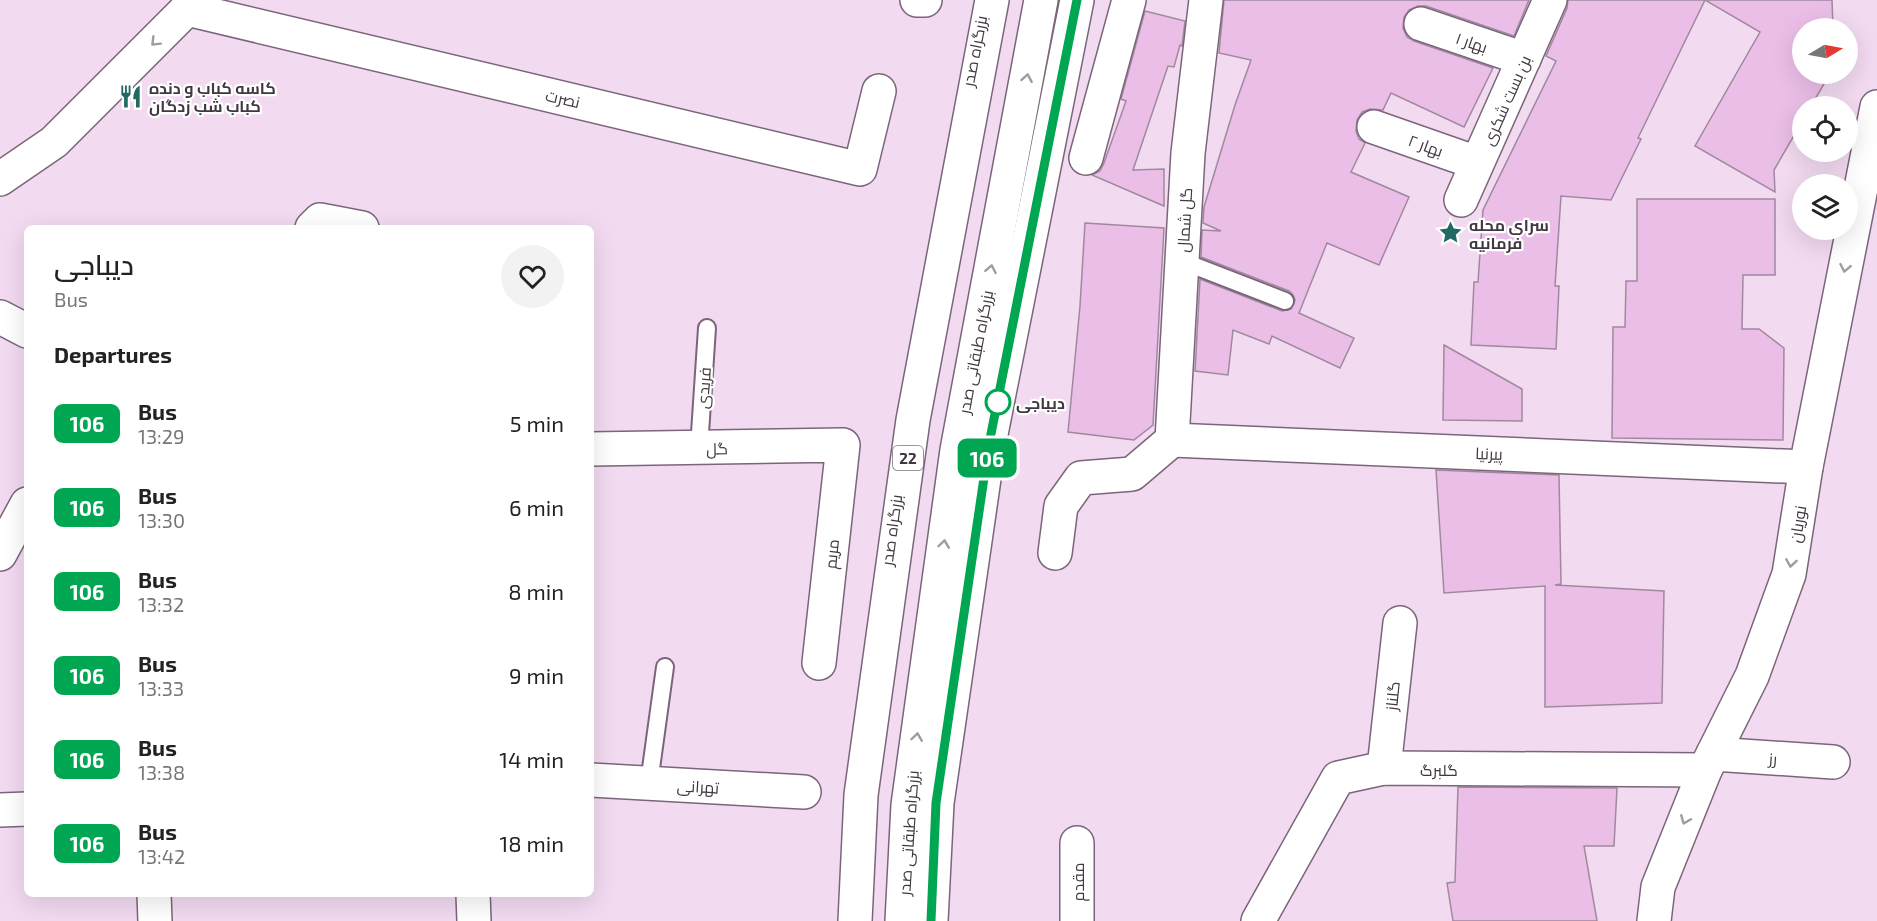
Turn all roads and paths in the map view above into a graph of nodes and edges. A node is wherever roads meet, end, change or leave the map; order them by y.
1 (984, 0) edge
2 (992, 0) edge
3 (1041, 0) edge
4 (1077, 0) edge
5 (1129, 0) edge
6 (1206, 0) edge
7 (1550, 0) edge
8 (191, 4) edge
9 (1420, 24) dead end
10 (1524, 59) junction
11 (879, 92) dead end
12 (1877, 107) edge
13 (1374, 127) dead end
14 (1086, 158) dead end
15 (1477, 164) junction
16 (0, 179) edge
17 (1461, 200) dead end
18 (315, 225) edge
19 (346, 225) edge
20 (1182, 261) junction
21 (1285, 301) dead end
22 (0, 317) edge
23 (707, 328) dead end
24 (24, 329) edge
25 (1172, 440) junction
26 (843, 445) joint
27 (699, 448) junction
28 (594, 450) edge
29 (1806, 467) junction
30 (24, 510) edge
31 (1055, 553) dead end
32 (0, 554) edge
33 (1400, 623) dead end
34 (819, 663) dead end
35 (665, 667) dead end
36 (1709, 762) junction
37 (1833, 762) dead end
38 (1384, 768) junction
39 (594, 780) edge
40 (649, 783) junction
41 (804, 792) dead end
42 (24, 809) edge
43 (0, 810) edge
44 (1077, 843) dead end
45 (154, 897) edge
46 (473, 897) edge
47 (155, 921) edge
48 (474, 921) edge
49 (849, 921) edge
50 (855, 921) edge
51 (902, 921) edge
52 (931, 921) edge
53 (1077, 921) edge
54 (1258, 921) edge
55 (1654, 921) edge

1 - 49 main road, بزرگراه صدر
2 - 50 main road, 22
51 -> 3 main road, بزرگراه طبقاتی صدر
4 - 52 main road
5 - 14 main road
6 - 20 main road, گل شمال
7 - 10 main road, بن بست شکرى
8 - 11 main road, نصرت
8 -> 16 main road
9 - 10 main road, بهار ۱
10 - 15 main road, بن بست شکرى
12 -> 29 main road, نوریان
13 - 15 main road, بهار ۲
15 - 17 main road, بن بست شکرى
18 - 19 main road
20 - 21 lane
20 - 25 main road, گل شمال
22 - 24 main road
23 - 27 lane, فریدی
25 - 29 main road, پیرنیا
25 - 31 main road
26 - 27 main road, گل
26 - 34 main road, مریم
27 - 28 main road, گل
29 -> 36 main road, نوریان
30 - 32 main road
33 - 38 main road, گلناز
35 - 40 lane
36 - 37 main road, رز
36 - 38 main road, گلبرگ
36 -> 55 main road, نوریان
38 - 54 main road, گلبرگ
39 - 40 main road, تهرانی
40 - 41 main road, تهرانی
42 - 43 main road
44 - 53 main road, مقدم
45 - 47 main road
46 - 48 main road

